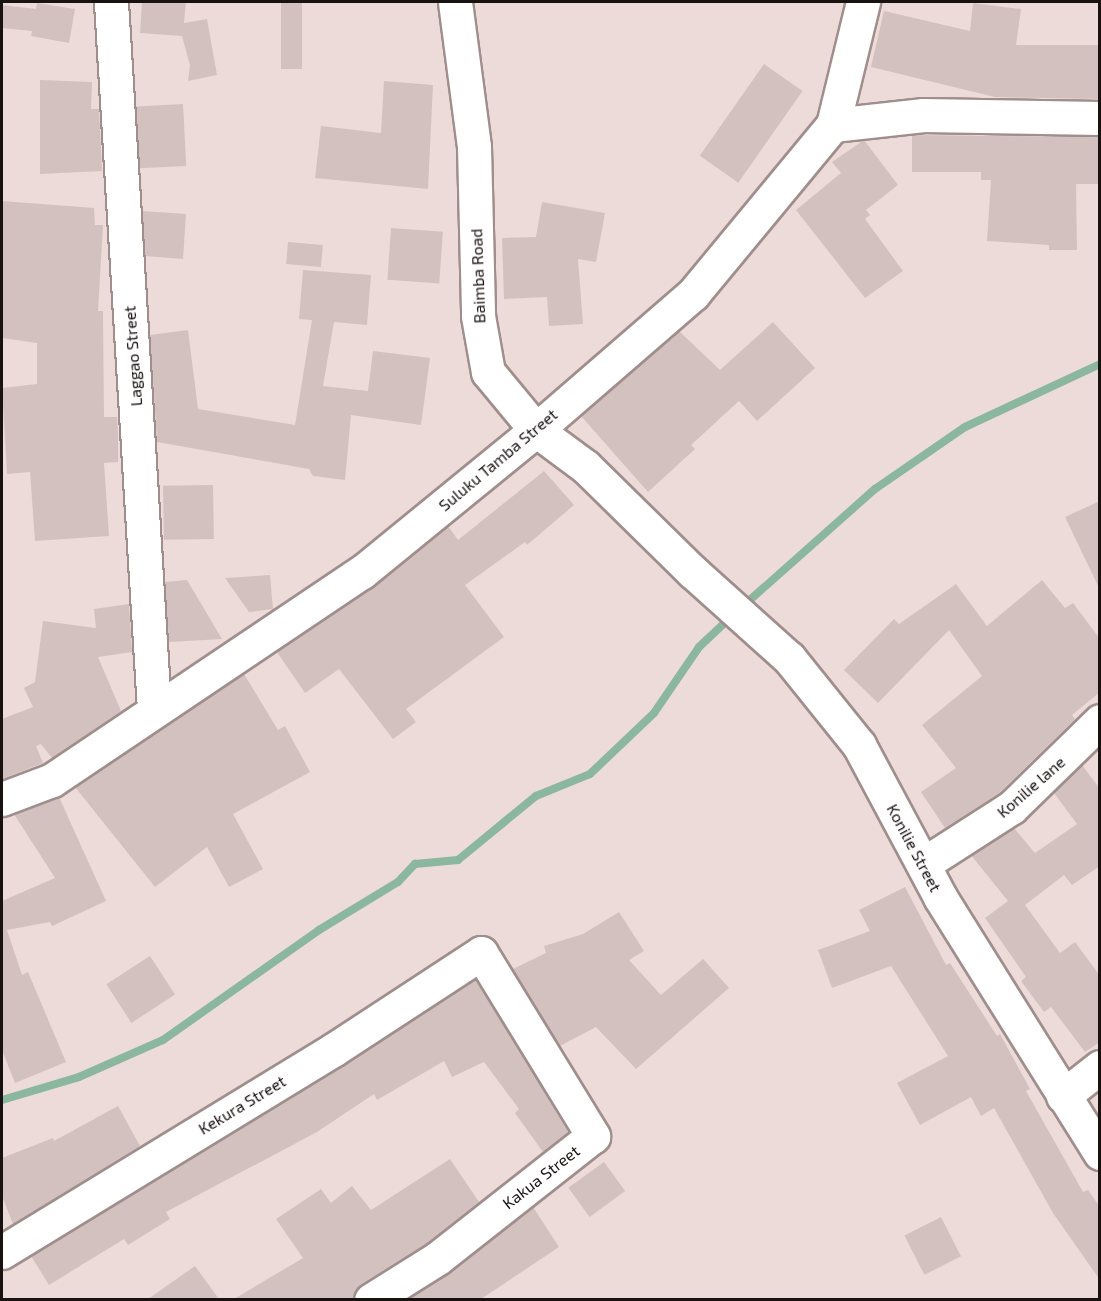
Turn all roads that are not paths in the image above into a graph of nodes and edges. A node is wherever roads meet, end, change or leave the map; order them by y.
1 (111, 2) edge
2 (455, 2) edge
3 (863, 2) edge
4 (1100, 118) edge
5 (833, 125) junction
6 (536, 430) junction
7 (693, 572) joint
8 (154, 710) junction
9 (1100, 722) edge
10 (2, 799) edge
11 (925, 863) junction
12 (481, 953) joint
13 (1100, 1067) edge
14 (1063, 1096) junction
15 (1100, 1153) edge
16 (2, 1252) edge
17 (371, 1299) edge

1 - 8 street, Laggao Street
2 - 6 street, Baimba Road
3 - 5 street, Suluku Tamba Street
4 - 5 street
5 - 6 street, Suluku Tamba Street
6 - 7 street, Baimba Road
6 - 8 street, Suluku Tamba Street
7 - 11 street, Konilie Street
8 - 10 street, Suluku Tamba Street
9 - 11 street, Konilie lane
11 - 14 street, Konilie Street
12 - 16 street, Kekura Street
12 - 17 street, Kakua Street
13 - 14 street
14 - 15 street, Konilie Street

